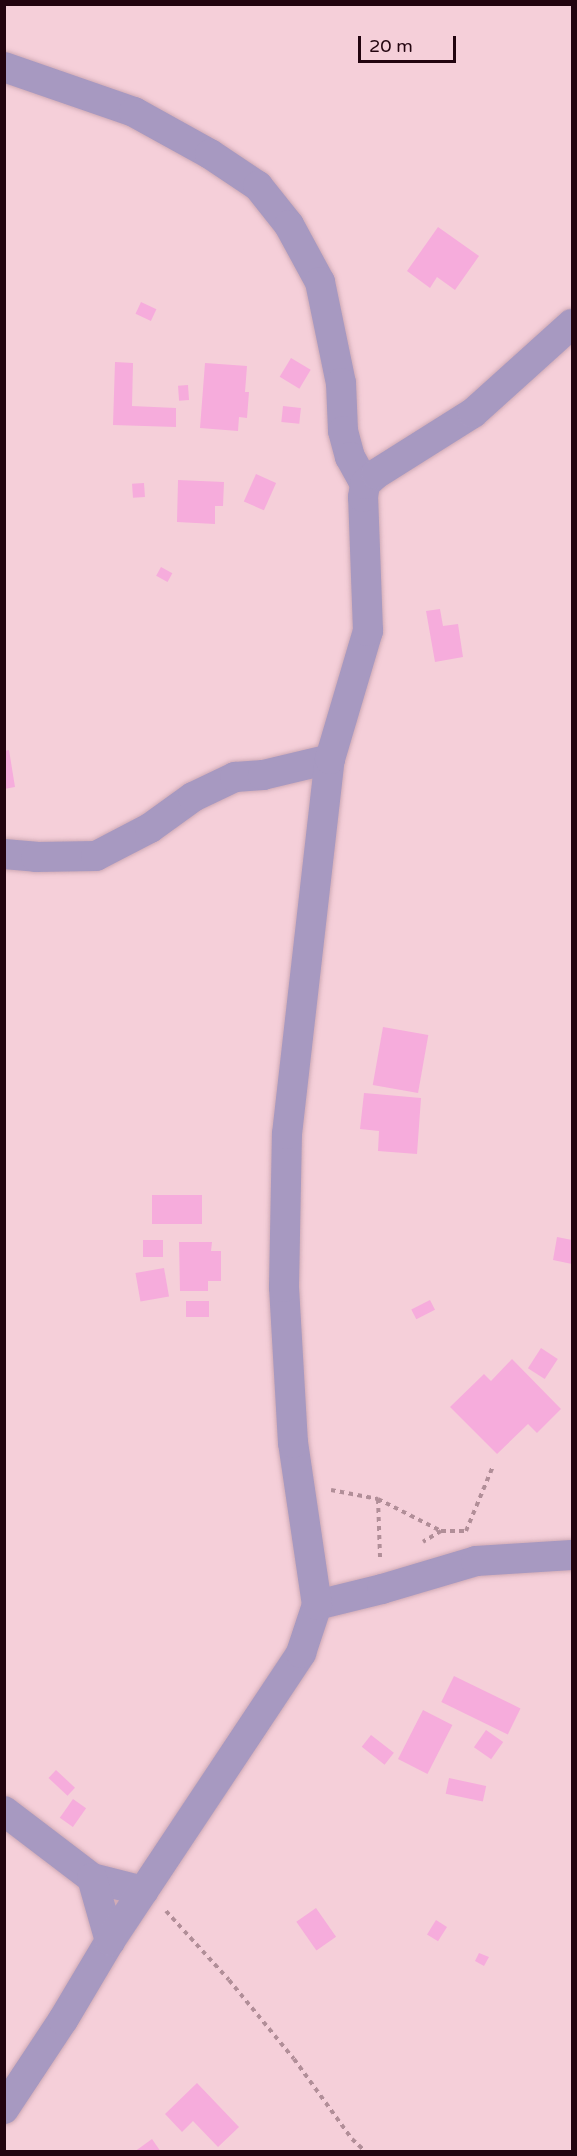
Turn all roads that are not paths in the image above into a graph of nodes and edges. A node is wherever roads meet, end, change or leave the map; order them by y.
1 (4, 67) edge
2 (573, 324) edge
3 (365, 484) junction
4 (330, 759) junction
5 (4, 854) edge
6 (573, 1555) edge
7 (317, 1605) junction
8 (4, 1811) edge
9 (92, 1878) junction
10 (143, 1891) junction
11 (110, 1941) junction
12 (4, 2109) edge

1 - 3 street
2 - 3 street
3 - 4 street
4 - 5 street
4 - 7 street
6 - 7 street
7 - 10 street
8 - 9 street
9 - 10 street
9 - 11 street
10 - 11 street
11 - 12 street

